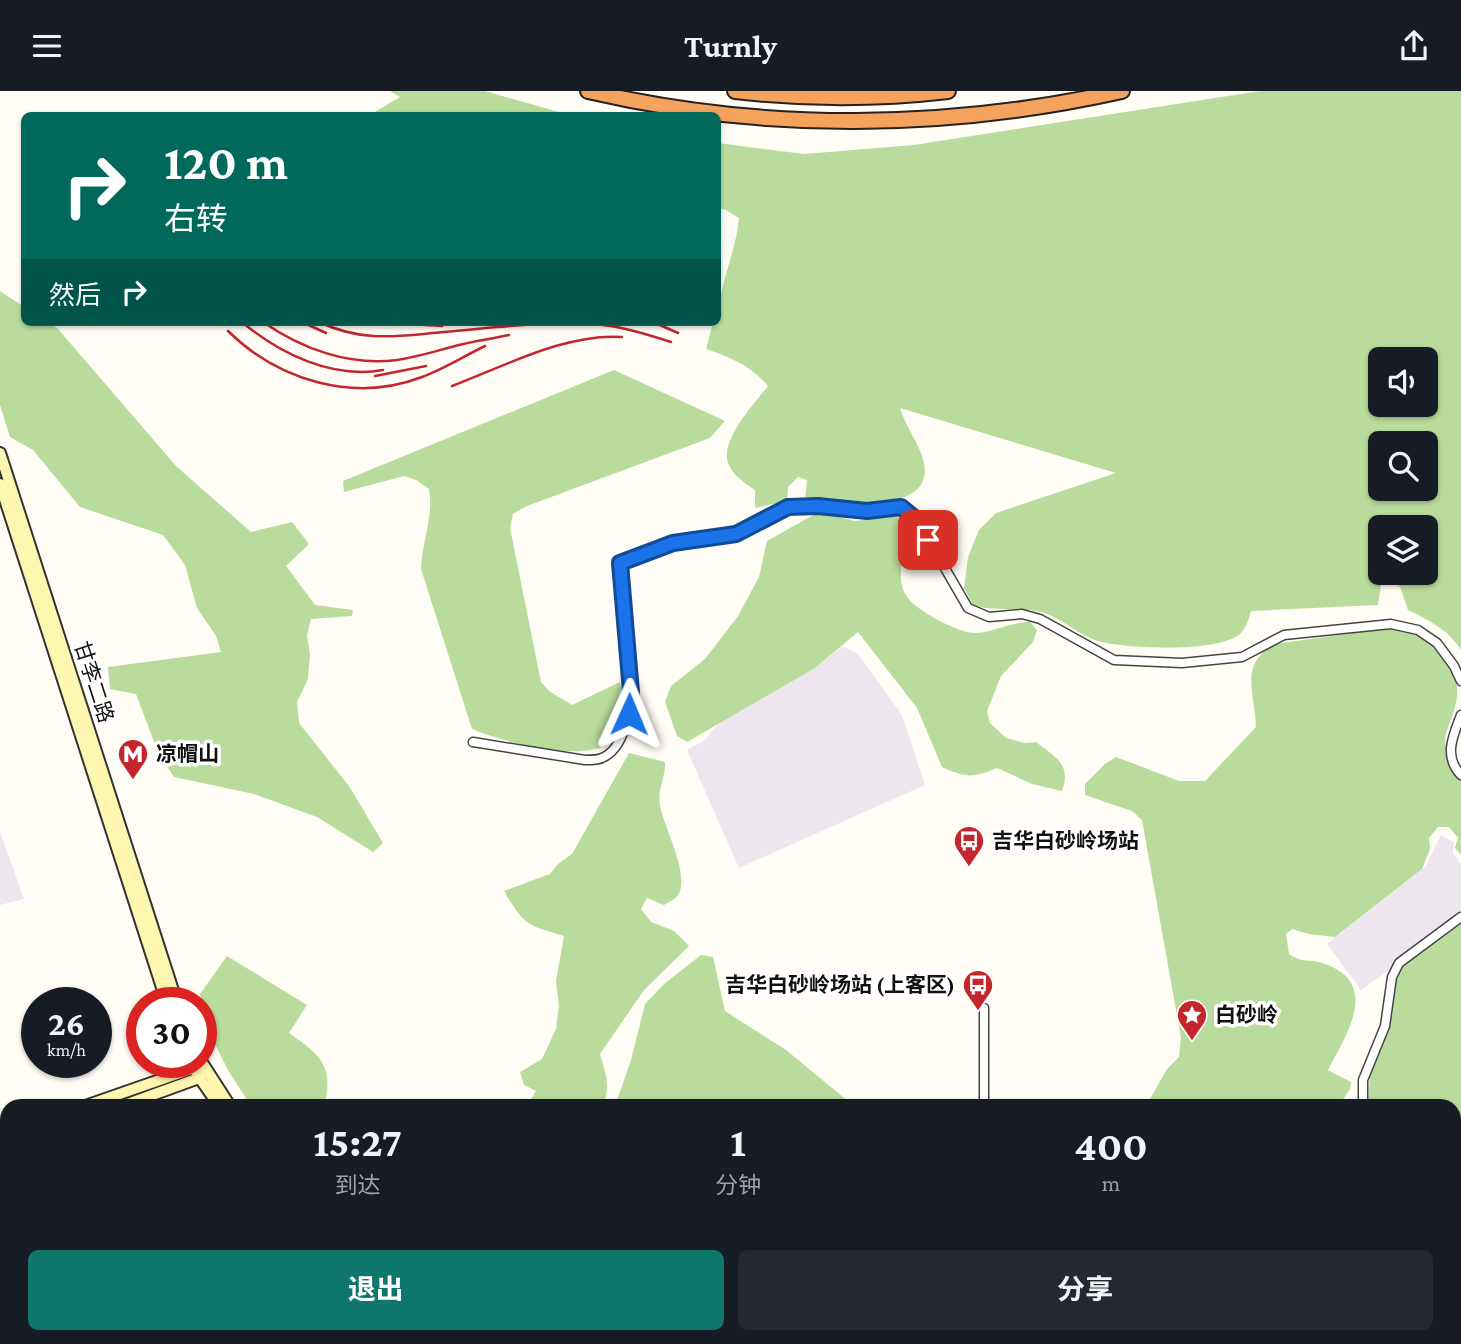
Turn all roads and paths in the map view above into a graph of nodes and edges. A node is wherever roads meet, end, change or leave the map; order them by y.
1 (588, 91) edge
2 (735, 91) edge
3 (948, 91) edge
4 (1122, 91) edge
5 (700, 112) edge
6 (721, 115) edge
7 (0, 453) edge
8 (0, 484) edge
9 (1461, 681) edge
10 (1461, 715) edge
11 (473, 742) dead end
12 (1461, 775) edge
13 (1461, 917) edge
14 (162, 987) edge
15 (172, 987) edge
16 (984, 1008) dead end
17 (168, 1078) edge
18 (178, 1078) edge
19 (204, 1078) edge
20 (206, 1078) edge
21 (106, 1099) edge
22 (136, 1099) edge
23 (215, 1099) edge
24 (224, 1099) edge
25 (984, 1099) edge
26 (1363, 1099) edge

1 - 5 highway
2 - 3 highway
4 - 6 highway
7 - 15 main road, 甘李二路
8 - 14 main road, 甘李二路
9 - 11 street
10 - 12 street
13 - 26 street
16 - 25 street
17 - 21 main road
18 - 22 main road
19 - 23 main road
20 - 24 main road

